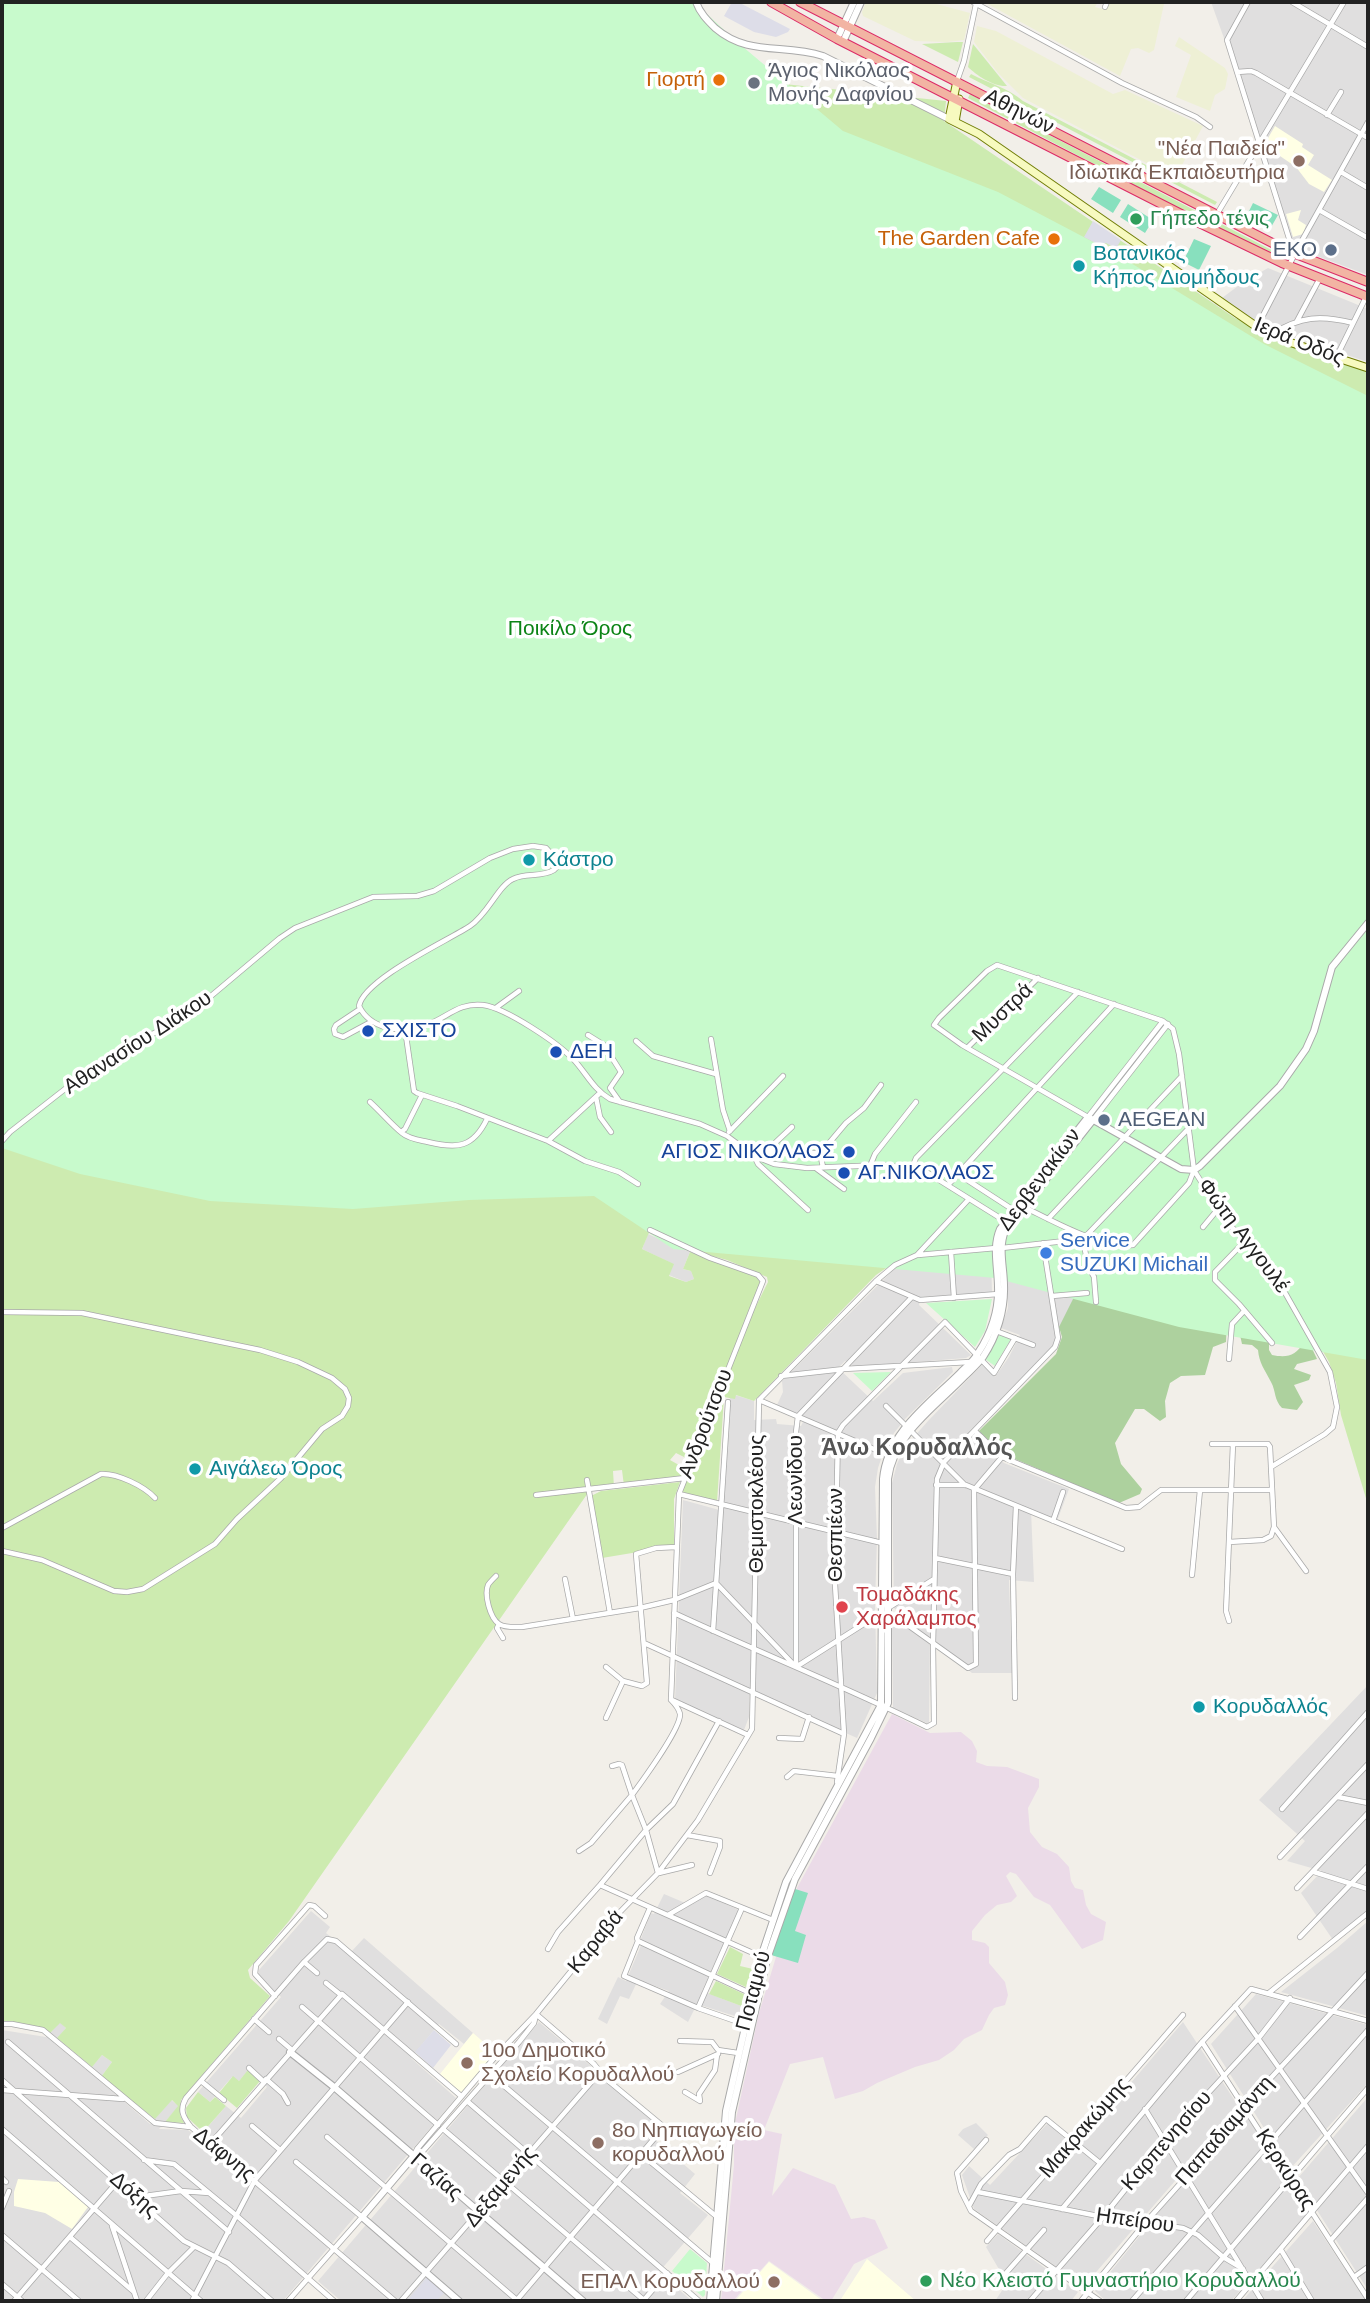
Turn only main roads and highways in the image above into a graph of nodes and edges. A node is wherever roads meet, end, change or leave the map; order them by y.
1 (771, 2) edge
2 (800, 2) edge
3 (957, 81) junction
4 (956, 100) junction
5 (1368, 282) edge
6 (1368, 297) edge
7 (1368, 368) edge

1 - 4 highway, Αθηνών
2 - 3 highway, Αθηνών
3 - 4 main road
3 - 5 highway, Αθηνών
4 - 6 highway, Αθηνών
4 - 7 main road, Ιερά Οδός

